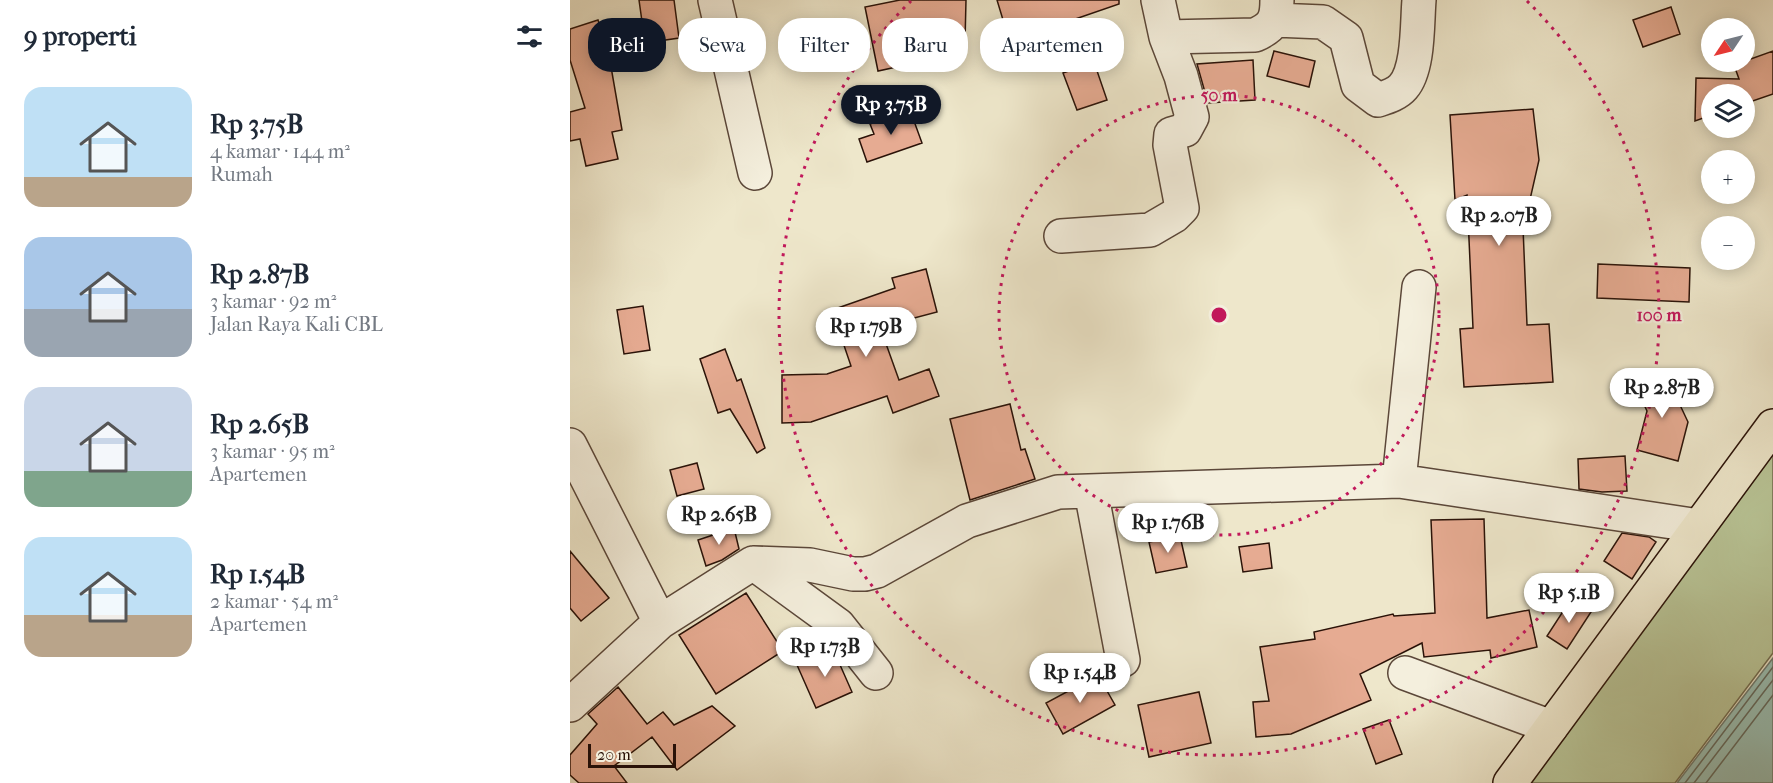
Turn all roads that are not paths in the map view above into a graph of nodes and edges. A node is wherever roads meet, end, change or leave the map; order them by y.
1 (715, 0) edge
2 (1158, 0) edge
3 (1419, 0) edge
4 (1276, 10) edge
5 (1166, 37) junction
6 (755, 173) dead end
7 (1061, 237) dead end
8 (1419, 287) dead end
9 (1773, 426) edge
10 (570, 445) edge
11 (1399, 482) junction
12 (1091, 491) junction
13 (1699, 526) junction
14 (753, 563) junction
15 (660, 622) junction
16 (1123, 660) dead end
17 (876, 673) dead end
18 (1405, 673) dead end
19 (570, 705) edge
20 (1551, 727) junction
21 (1509, 783) edge

1 - 6 street
2 - 5 street
3 - 4 street
4 - 5 street
5 - 7 street
8 - 11 street
9 - 13 main road
10 - 15 street
11 - 12 street
11 - 13 street
12 - 14 street
12 - 16 street
13 - 20 main road
14 - 15 street
14 - 17 street
15 - 19 street
18 - 20 street
20 - 21 main road

